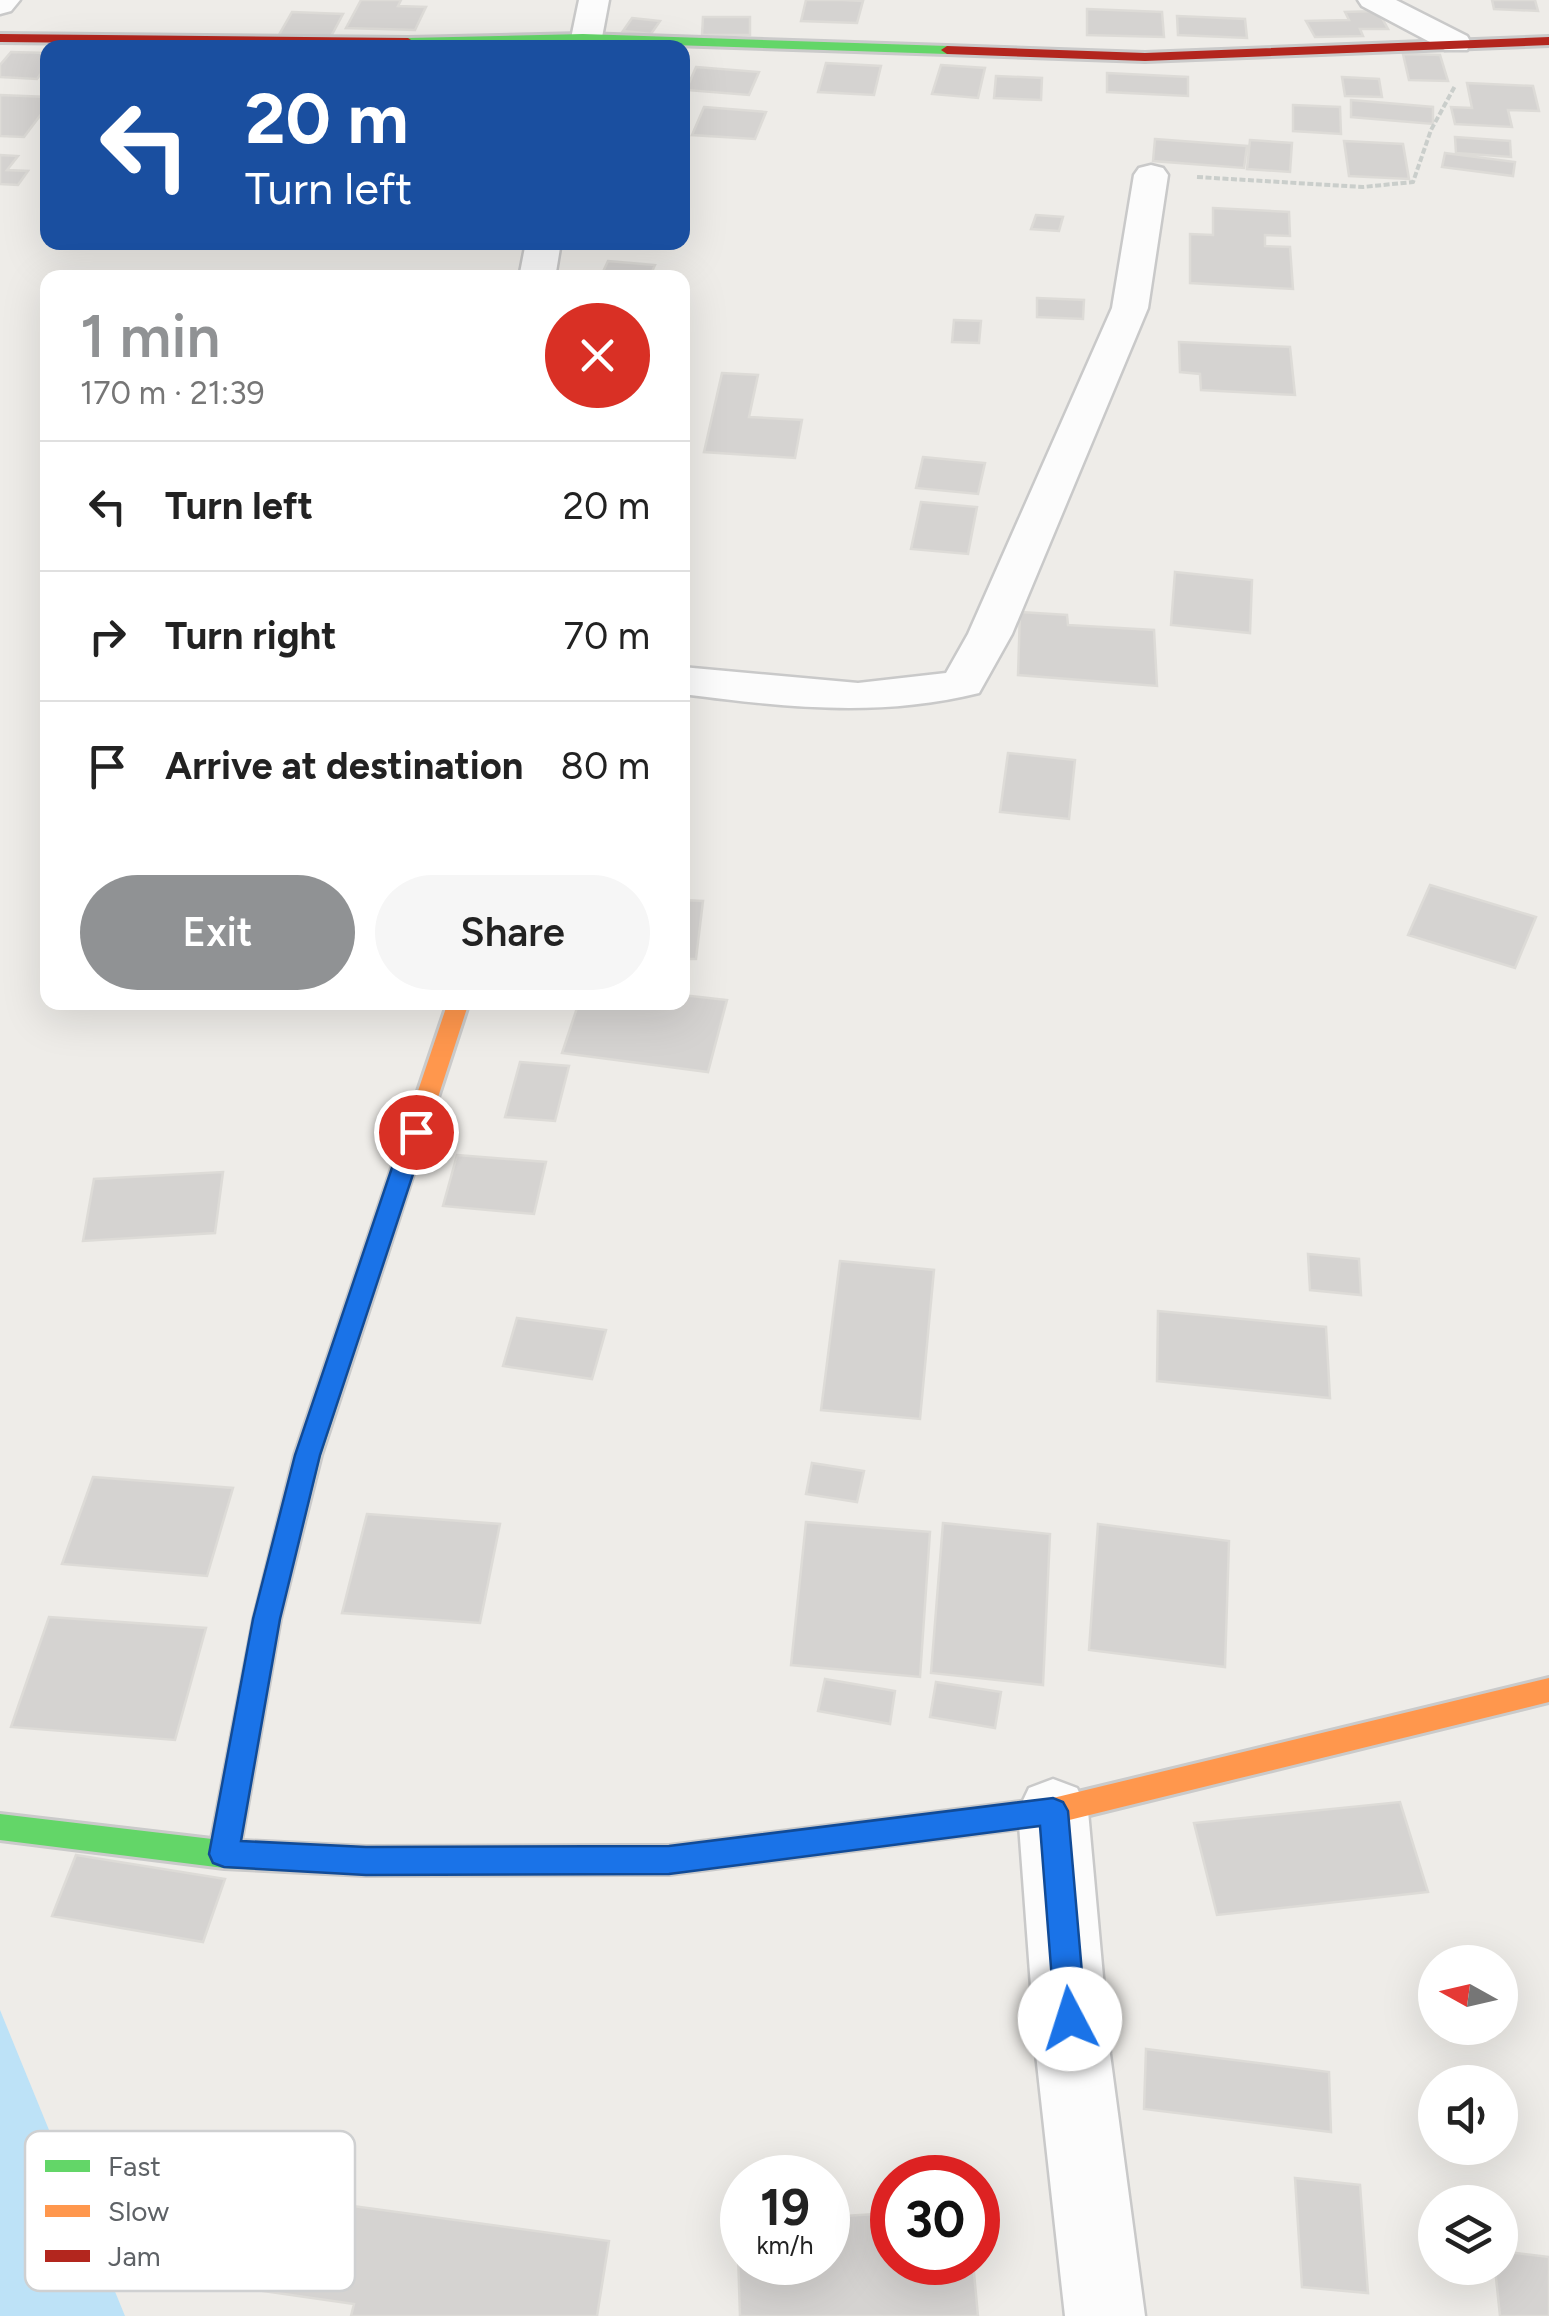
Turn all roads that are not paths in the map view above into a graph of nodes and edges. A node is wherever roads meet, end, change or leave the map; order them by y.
1 (594, 0) edge
2 (1373, 0) edge
3 (0, 38) edge
4 (84, 40) edge
5 (585, 40) edge
6 (1549, 41) edge
7 (1450, 44) junction
8 (690, 46) edge
9 (1151, 175) road end
10 (690, 681) edge
11 (456, 1010) edge
12 (1549, 1690) edge
13 (1053, 1811) junction
14 (0, 1827) edge
15 (224, 1854) junction
16 (1105, 2316) edge

1 - 5 street
2 - 7 street
3 - 4 street
6 - 7 street
7 - 8 street
9 - 10 street
11 - 15 street
12 - 13 street
13 - 15 street
13 - 16 street
14 - 15 street

